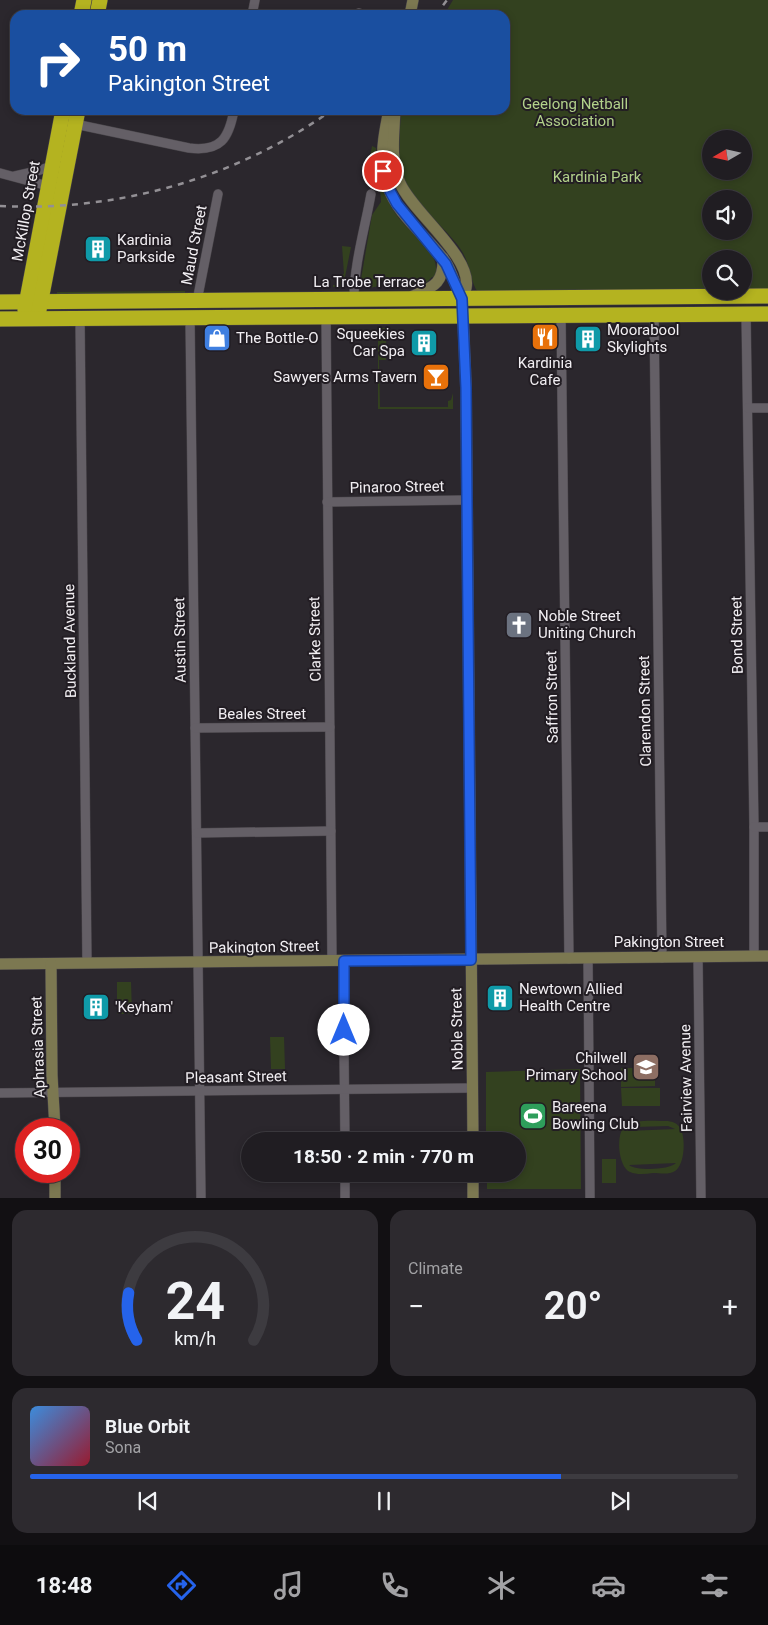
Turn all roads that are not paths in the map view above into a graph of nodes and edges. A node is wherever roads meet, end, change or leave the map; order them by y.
1 (62, 115) edge
2 (233, 115) edge
3 (388, 115) edge
4 (395, 115) edge
5 (77, 117) edge
6 (52, 166) junction
7 (0, 173) edge
8 (15, 176) junction
9 (48, 186) junction
10 (218, 194) dead end
11 (371, 194) dead end
12 (443, 258) junction
13 (768, 296) edge
14 (408, 298) junction
15 (354, 299) junction
16 (462, 299) junction
17 (197, 300) junction
18 (0, 302) edge
19 (34, 302) junction
20 (746, 314) junction
21 (768, 314) edge
22 (654, 315) junction
23 (326, 316) junction
24 (464, 316) junction
25 (561, 316) junction
26 (80, 318) junction
27 (190, 318) junction
28 (0, 319) edge
29 (31, 319) junction
30 (748, 408) junction
31 (768, 408) edge
32 (467, 500) junction
33 (328, 502) junction
34 (330, 727) junction
35 (195, 728) junction
36 (754, 827) junction
37 (768, 827) edge
38 (331, 831) junction
39 (197, 833) junction
40 (754, 956) junction
41 (768, 956) edge
42 (588, 958) junction
43 (662, 958) junction
44 (698, 958) junction
45 (569, 959) junction
46 (471, 960) junction
47 (338, 961) junction
48 (198, 962) junction
49 (0, 964) edge
50 (51, 964) junction
51 (87, 964) junction
52 (344, 1088) junction
53 (472, 1088) junction
54 (199, 1091) junction
55 (54, 1092) junction
56 (0, 1093) edge
57 (55, 1118) edge
58 (345, 1132) edge
59 (473, 1132) edge
60 (345, 1182) edge
61 (473, 1182) edge
62 (55, 1183) edge
63 (55, 1198) edge
64 (201, 1198) edge
65 (345, 1198) edge
66 (473, 1198) edge
67 (590, 1198) edge
68 (701, 1198) edge

1 - 6 highway, McKillop Street
2 - 5 street
3 - 12 street
4 - 16 street
5 - 9 highway
5 - 19 highway, McKillop Street
6 - 8 street
6 - 9 highway, McKillop Street
7 - 8 street
8 - 9 street
9 - 19 highway, McKillop Street
10 - 17 street, Maud Street
11 - 15 street
12 - 14 street
12 - 16 street
13 - 16 highway, La Trobe Terrace
14 - 15 highway, La Trobe Terrace
14 - 16 highway, La Trobe Terrace
15 - 17 highway, La Trobe Terrace
16 - 24 highway
17 - 19 highway, La Trobe Terrace
18 - 19 highway, La Trobe Terrace
19 - 29 highway, McKillop Street
20 - 21 highway
20 - 22 highway
20 - 30 street, Bond Street
22 - 25 highway
22 - 43 street, Clarendon Street
23 - 24 highway
23 - 27 highway
23 - 33 street, Clarke Street
24 - 25 highway
24 - 32 street, Noble Street
25 - 45 street, Saffron Street
26 - 27 highway
26 - 29 highway
26 - 51 street, Buckland Avenue
27 - 35 street, Austin Street
28 - 29 highway
30 - 31 street
30 - 36 street, Bond Street
32 - 33 street, Pinaroo Street
32 - 46 street, Noble Street
33 - 34 street, Clarke Street
34 - 35 street, Beales Street
34 - 38 street, Clarke Street
35 - 39 street, Austin Street
36 - 37 street
36 - 40 street, Bond Street
38 - 39 street
38 - 47 street, Clarke Street
39 - 48 street, Austin Street
40 - 41 street, Pakington Street
40 - 44 street, Pakington Street
42 - 43 street, Pakington Street
42 - 45 street, Pakington Street
42 - 67 street
43 - 44 street, Pakington Street
44 - 68 street, Fairview Avenue
45 - 46 street, Pakington Street
46 - 47 street, Pakington Street
46 - 53 street, Noble Street
47 - 48 street, Pakington Street
47 - 52 street, Clarke Street
48 - 51 street, Pakington Street
48 - 54 street, Austin Street
49 - 50 street, Pakington Street
50 - 51 street, Pakington Street
50 - 55 street, Aphrasia Street
52 - 53 street, Pleasant Street
52 - 54 street, Pleasant Street
52 - 58 street, Clarke Street
53 - 59 street, Noble Street
54 - 55 street, Pleasant Street
54 - 64 street, Austin Street
55 - 56 street, Pleasant Street
55 - 57 street, Aphrasia Street
60 - 65 street
61 - 66 street
62 - 63 street

